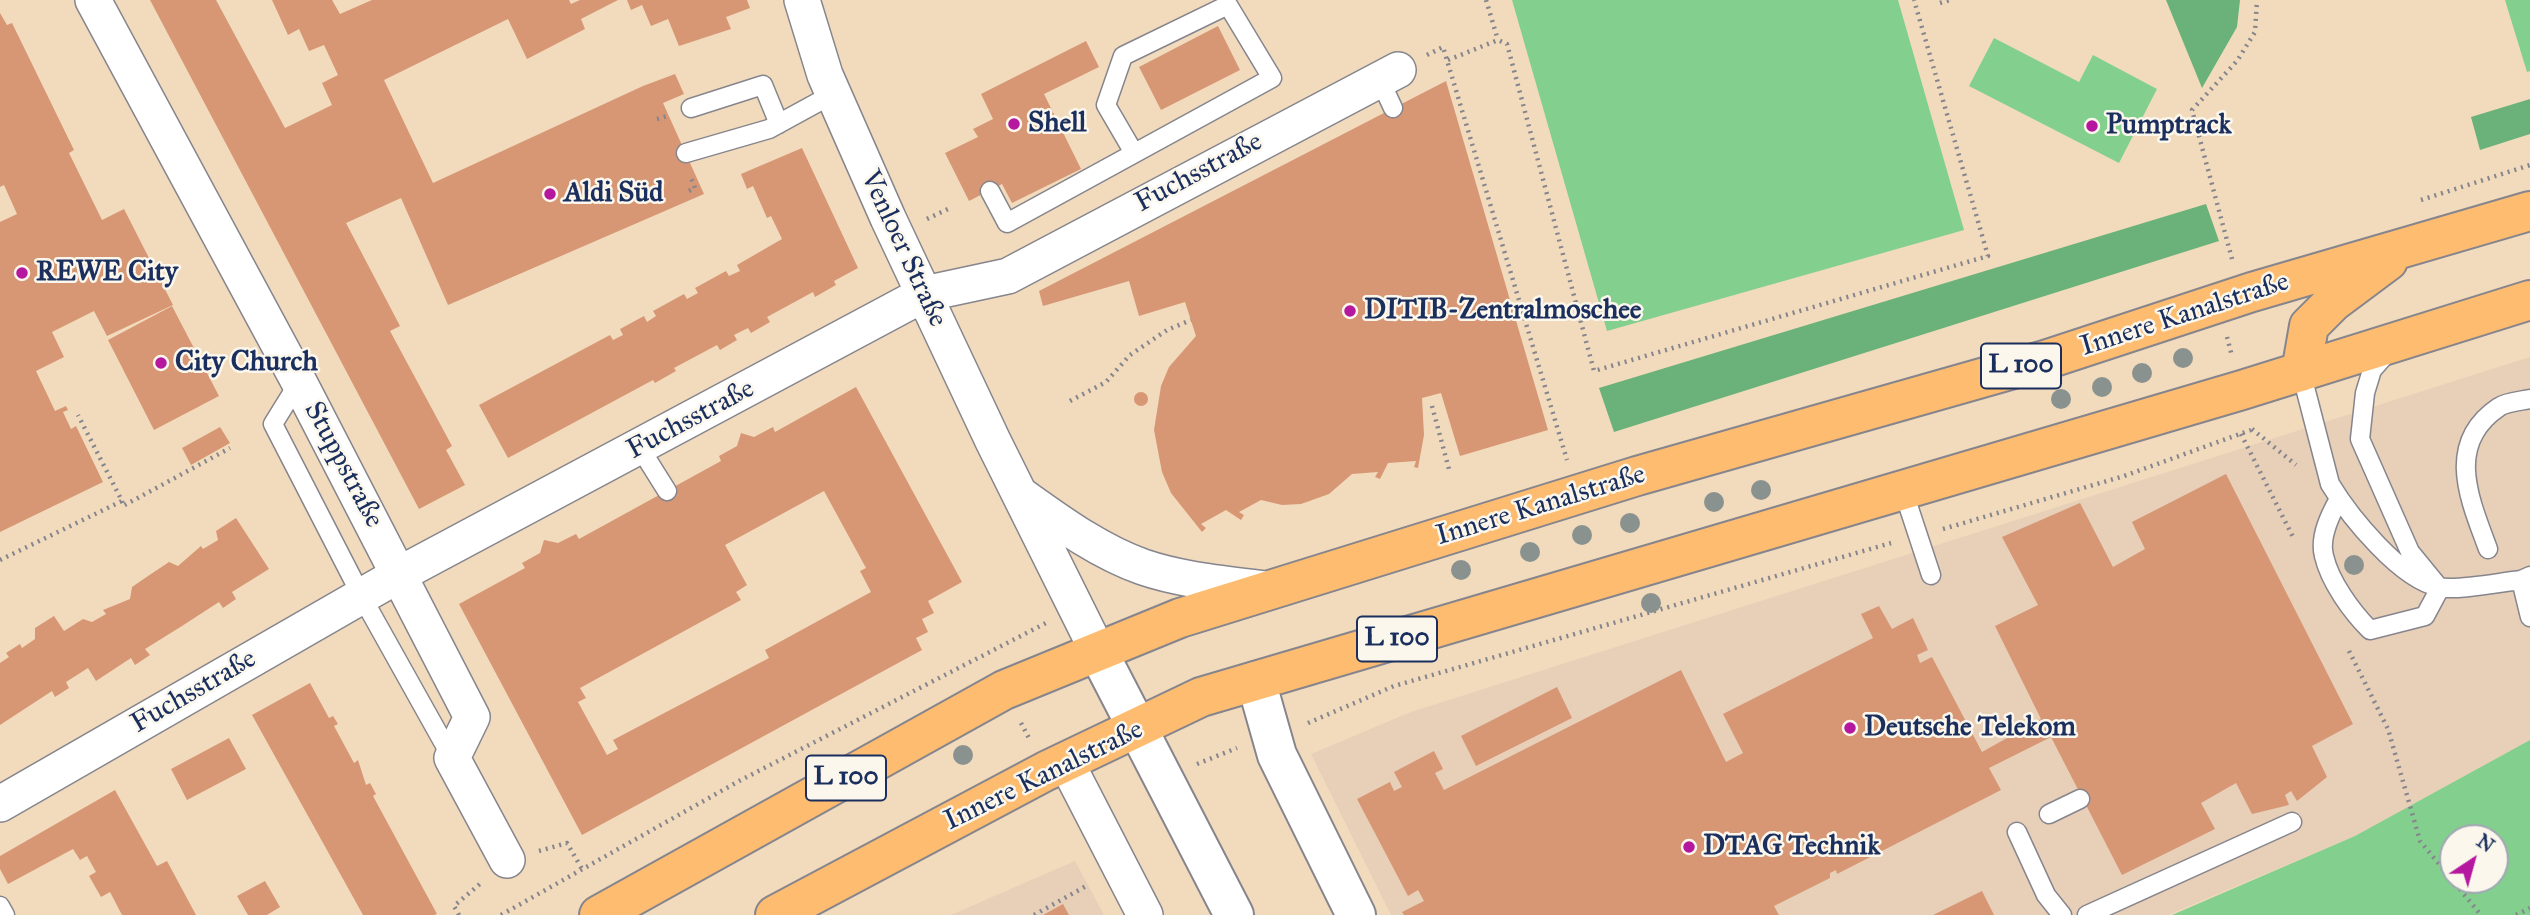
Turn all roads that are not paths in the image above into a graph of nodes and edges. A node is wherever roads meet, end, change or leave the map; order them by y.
1 (93, 0) edge
2 (802, 0) edge
3 (1390, 85) road end
4 (833, 94) junction
5 (691, 108) dead end
6 (779, 124) junction
7 (686, 153) dead end
8 (1134, 153) junction
9 (990, 191) dead end
10 (2530, 211) edge
11 (2403, 248) junction
12 (924, 294) junction
13 (2530, 300) edge
14 (2399, 339) junction
15 (2301, 372) junction
16 (299, 382) junction
17 (2530, 400) edge
18 (640, 448) junction
19 (1903, 490) junction
20 (667, 491) dead end
21 (1018, 493) junction
22 (2339, 499) junction
23 (2487, 549) dead end
24 (400, 574) junction
25 (1931, 575) dead end
26 (2525, 578) edge
27 (2440, 587) junction
28 (1272, 590) junction
29 (362, 597) junction
30 (2530, 617) edge
31 (1097, 650) junction
32 (1256, 681) junction
33 (1137, 729) junction
34 (452, 758) junction
35 (1066, 762) junction
36 (2080, 799) dead end
37 (0, 804) edge
38 (2049, 814) dead end
39 (2292, 822) dead end
40 (2017, 832) dead end
41 (507, 860) road end
42 (0, 906) edge
43 (5, 915) edge
44 (599, 915) edge
45 (775, 915) edge
46 (1145, 915) edge
47 (1234, 915) edge
48 (1356, 915) edge
49 (2063, 915) edge
50 (2087, 915) edge

1 - 16 street, Stuppstraße
2 - 4 street, Venloer Straße
3 - 12 street, Fuchsstraße
4 - 6 lane
4 - 12 street, Venloer Straße
5 - 6 lane
6 - 7 lane
8 - 8 lane
8 - 9 lane
10 - 11 main road, Innere Kanalstraße / L 100
11 - 15 main road
11 - 28 main road, Innere Kanalstraße / L 100
12 - 18 street, Fuchsstraße
12 - 21 street, Venloer Straße
13 - 14 main road, Innere Kanalstraße / L 100
14 - 15 main road, Innere Kanalstraße / L 100
14 - 27 lane
15 - 19 main road, Innere Kanalstraße / L 100
15 - 22 lane
16 - 24 street, Stuppstraße
16 - 29 lane
17 - 23 lane
18 - 20 lane
18 - 24 street, Fuchsstraße
19 - 25 lane
19 - 32 main road, Innere Kanalstraße / L 100
21 - 28 street
21 - 31 street, Venloer Straße
22 - 27 lane
22 - 27 lane
24 - 29 street, Fuchsstraße
24 - 34 street, Stuppstraße
26 - 27 lane
26 - 30 lane
28 - 31 main road, Innere Kanalstraße / L 100
29 - 34 lane
29 - 37 street, Fuchsstraße
31 - 33 street, Venloer Straße
31 - 44 main road, Innere Kanalstraße / L 100
32 - 33 main road, Innere Kanalstraße / L 100
32 - 48 street
33 - 35 main road, Innere Kanalstraße / L 100
33 - 47 street, Venloer Straße
34 - 41 street
35 - 45 main road, Innere Kanalstraße / L 100
35 - 46 street
36 - 38 lane
39 - 50 lane
40 - 49 lane
42 - 43 lane

